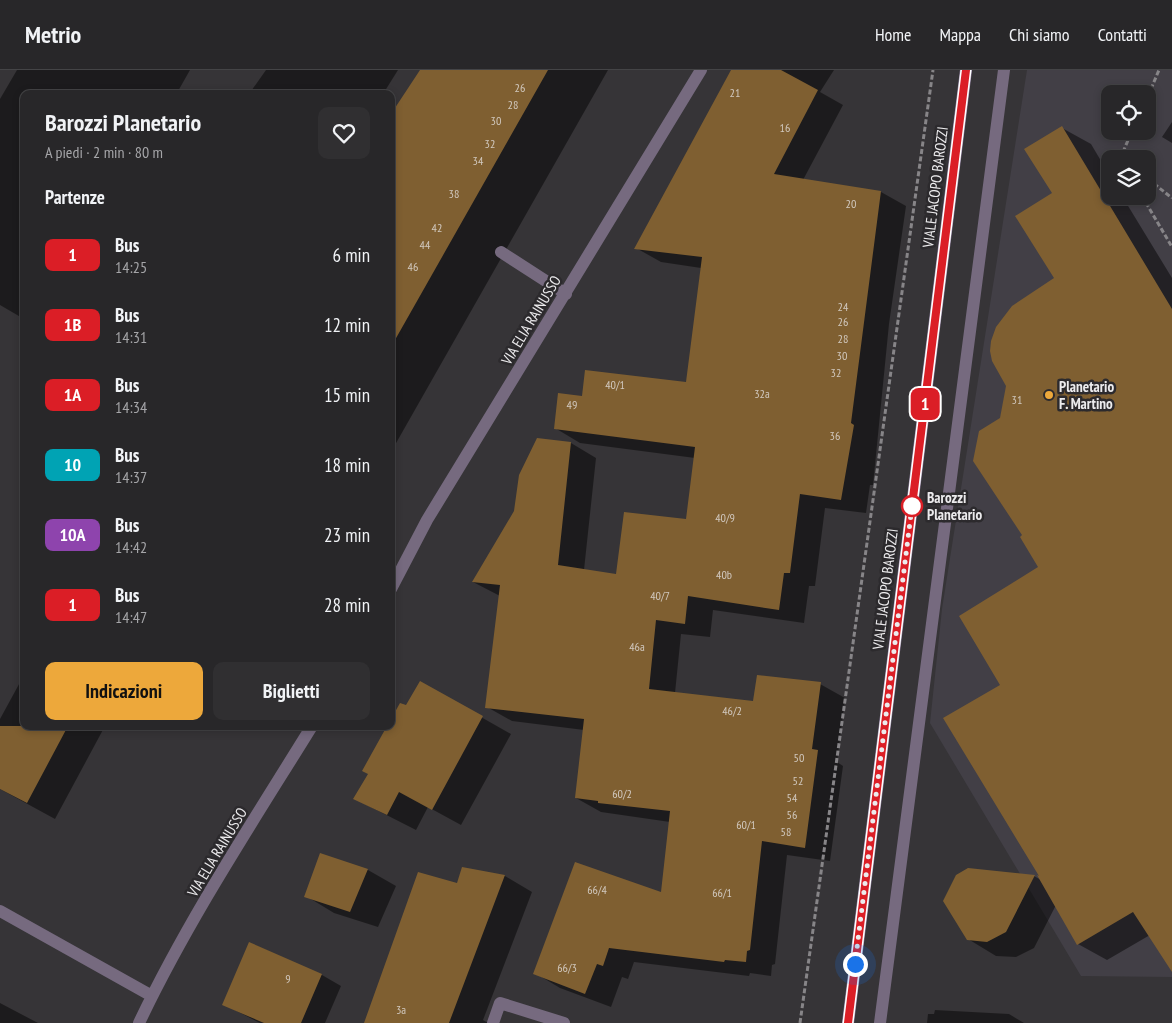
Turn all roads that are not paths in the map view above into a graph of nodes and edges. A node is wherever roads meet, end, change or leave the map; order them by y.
1 (701, 70) edge
2 (966, 70) edge
3 (1004, 70) edge
4 (501, 252) dead end
5 (566, 294) junction
6 (395, 581) edge
7 (310, 730) edge
8 (0, 911) edge
9 (152, 996) junction
10 (139, 1023) edge
11 (493, 1023) edge
12 (564, 1023) edge
13 (848, 1023) edge
14 (880, 1023) edge

1 - 5 street, VIA ELIA RAINUSSO
2 - 13 street, VIALE JACOPO BAROZZI
3 - 14 street
4 - 5 street
5 - 6 street, VIA ELIA RAINUSSO
7 - 9 street, VIA ELIA RAINUSSO
8 - 9 street
9 - 10 street, VIA ELIA RAINUSSO
11 - 12 street

